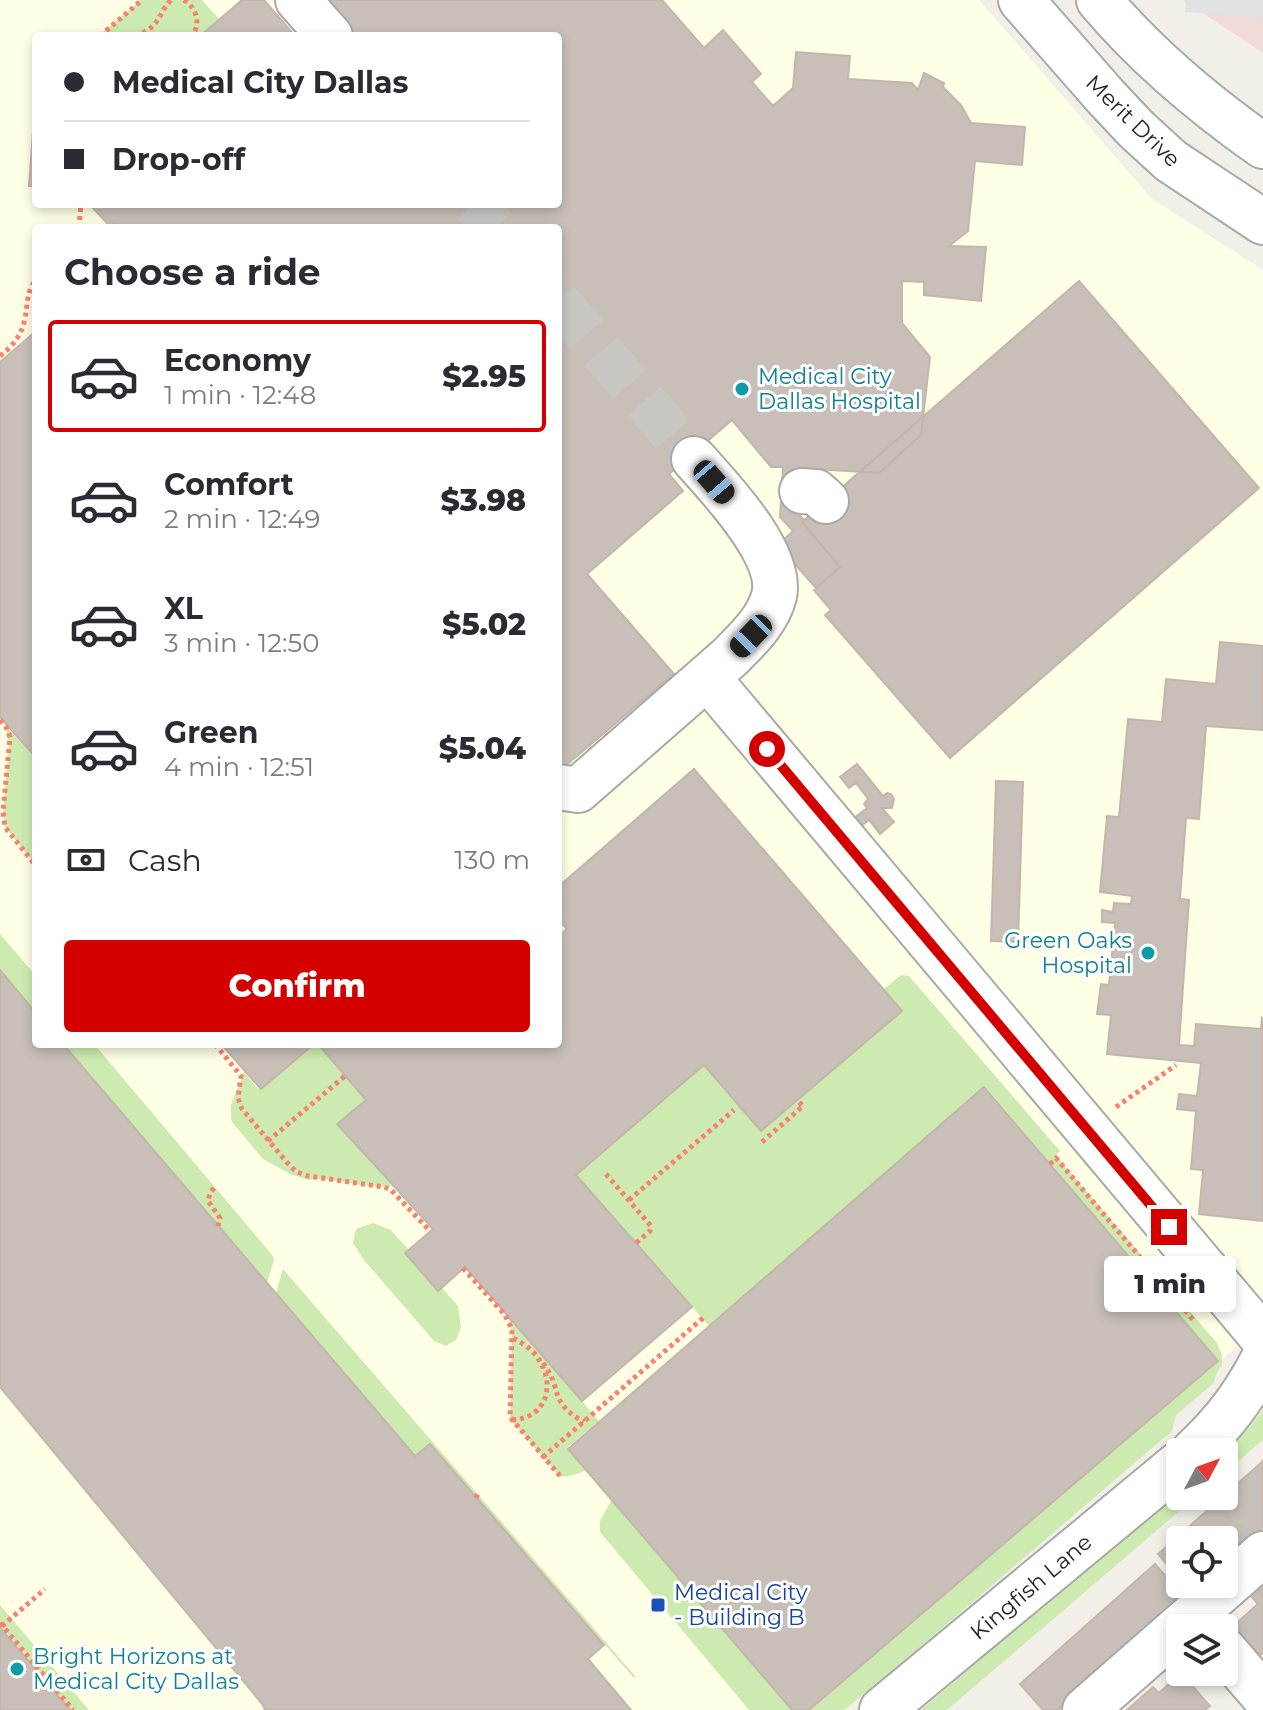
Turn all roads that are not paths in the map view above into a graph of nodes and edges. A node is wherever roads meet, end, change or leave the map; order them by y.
1 (298, 0) edge
2 (1099, 0) edge
3 (1026, 2) edge
4 (326, 32) edge
5 (1211, 109) junction
6 (1263, 146) edge
7 (1171, 161) junction
8 (1263, 222) edge
9 (694, 459) tunnel mouth
10 (801, 496) dead end
11 (755, 535) junction
12 (707, 677) junction
13 (562, 788) edge
14 (1263, 1338) edge
15 (1263, 1360) edge
16 (1207, 1438) edge
17 (1166, 1475) edge
18 (1263, 1554) edge
19 (1206, 1614) edge
20 (1166, 1647) edge
21 (1238, 1666) edge
22 (1263, 1695) edge
23 (882, 1710) edge
24 (1085, 1710) edge

1 - 4 street
2 - 5 street
3 - 7 street, Merit Drive
5 - 6 street
5 - 7 street
7 - 8 street, Merit Drive
9 - 11 street
10 - 11 street
11 - 12 street
12 - 13 street
12 - 14 street
15 - 16 street
17 - 23 street, Kingfish Lane
18 - 19 street
20 - 24 street
21 - 22 street

